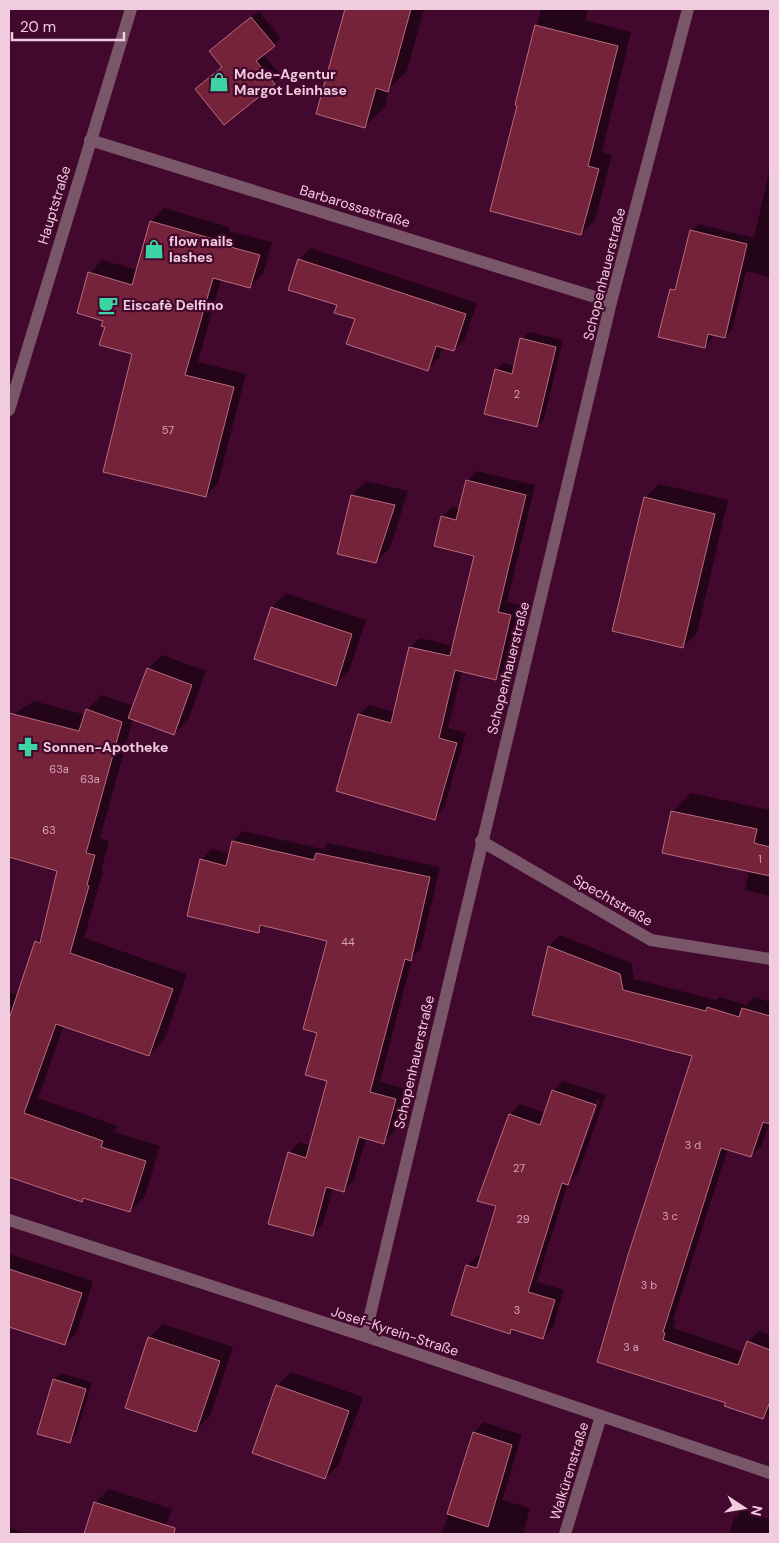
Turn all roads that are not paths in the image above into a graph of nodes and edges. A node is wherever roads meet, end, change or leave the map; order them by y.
1 (131, 9) edge
2 (688, 9) edge
3 (90, 140) junction
4 (611, 302) junction
5 (9, 410) edge
6 (482, 841) junction
7 (770, 959) edge
8 (9, 1220) edge
9 (365, 1336) junction
10 (601, 1416) junction
11 (770, 1473) edge
12 (565, 1534) edge

1 - 3 street, Hauptstraße
2 - 4 street, Schopenhauerstraße
3 - 4 street, Barbarossastraße
3 - 5 street, Hauptstraße
4 - 6 street, Schopenhauerstraße
6 - 7 street, Spechtstraße
6 - 9 street, Schopenhauerstraße
8 - 9 street, Josef-Kyrein-Straße
9 - 10 street, Josef-Kyrein-Straße
10 - 11 street, Josef-Kyrein-Straße
10 - 12 street, Walkürenstraße

